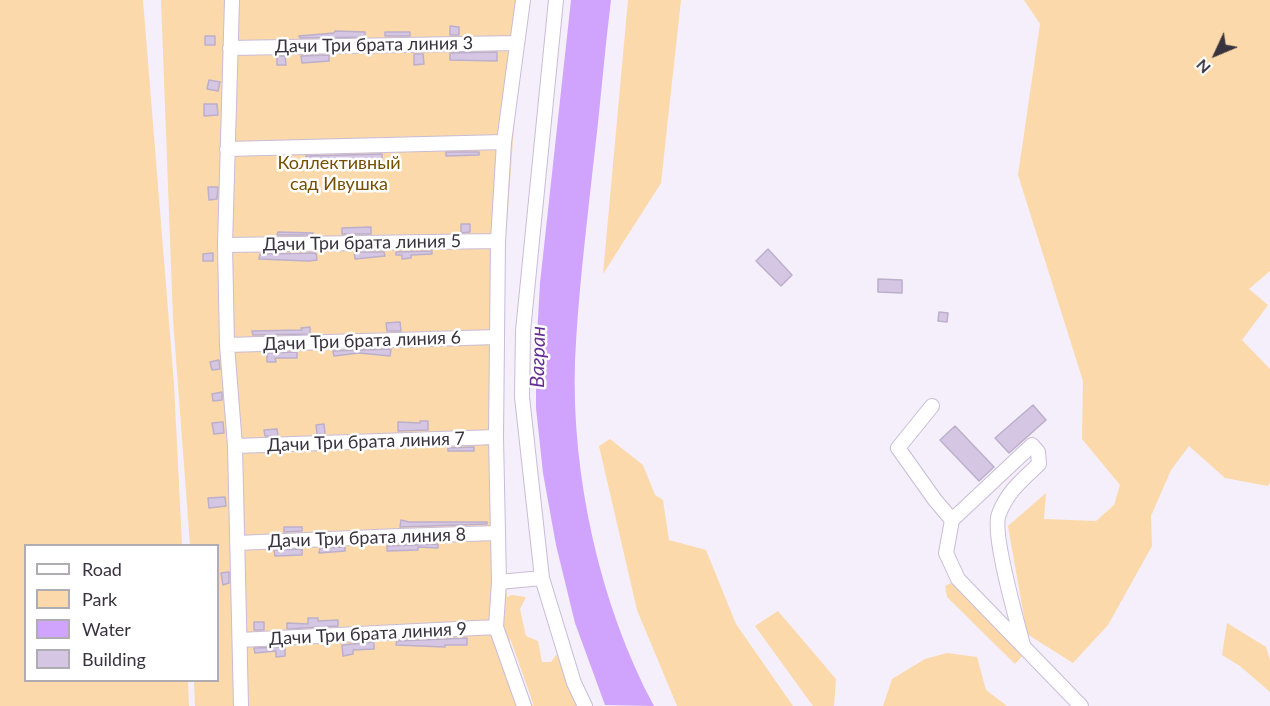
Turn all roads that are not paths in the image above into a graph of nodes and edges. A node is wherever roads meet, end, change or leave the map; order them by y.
1 (232, 0) edge
2 (523, 0) edge
3 (556, 0) edge
4 (517, 42) junction
5 (230, 48) junction
6 (504, 142) junction
7 (227, 149) junction
8 (498, 241) junction
9 (225, 245) junction
10 (497, 337) junction
11 (226, 345) junction
12 (932, 406) dead end
13 (496, 437) junction
14 (235, 446) junction
15 (952, 520) junction
16 (498, 533) junction
17 (237, 543) junction
18 (542, 578) junction
19 (499, 582) junction
20 (496, 627) junction
21 (240, 640) junction
22 (1023, 645) junction
23 (241, 706) edge
24 (524, 706) edge
25 (585, 706) edge
26 (1081, 706) edge

1 - 5 street
2 - 4 street
3 - 18 street
4 - 5 street, Дачи Три брата линия 3
4 - 6 street
5 - 7 street
6 - 7 street
6 - 8 street
7 - 9 street
8 - 9 street, Дачи Три брата линия 5
8 - 10 street
9 - 11 street
10 - 11 street, Дачи Три брата линия 6
10 - 13 street
11 - 14 street
12 - 15 street
13 - 14 street, Дачи Три брата линия 7
13 - 16 street
14 - 17 street
15 - 22 street
15 - 22 street
16 - 17 street, Дачи Три брата линия 8
16 - 19 street
17 - 21 street
18 - 19 street
18 - 25 street
19 - 20 street
20 - 21 street, Дачи Три брата линия 9
20 - 24 street
21 - 23 street
22 - 26 street

